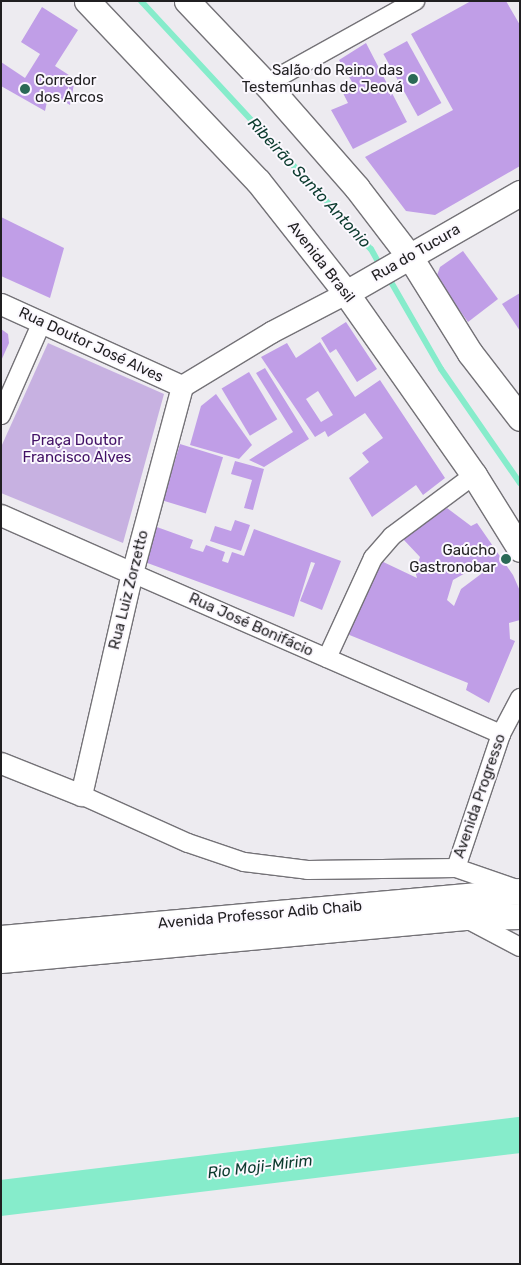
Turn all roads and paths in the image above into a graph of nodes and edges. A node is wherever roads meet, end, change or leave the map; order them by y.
1 (87, 1) edge
2 (187, 1) edge
3 (415, 1) edge
4 (266, 84) junction
5 (520, 193) edge
6 (404, 260) junction
7 (353, 289) junction
8 (1, 304) edge
9 (42, 322) junction
10 (182, 386) junction
11 (1, 415) edge
12 (520, 418) edge
13 (474, 475) junction
14 (1, 515) edge
15 (520, 549) edge
16 (132, 573) junction
17 (328, 658) junction
18 (520, 698) edge
19 (501, 734) junction
20 (1, 763) edge
21 (81, 795) junction
22 (456, 868) junction
23 (520, 891) edge
24 (520, 916) edge
25 (465, 917) junction
26 (1, 938) edge
27 (520, 947) edge
28 (1, 960) edge

1 - 7 main road, Avenida Brasil
2 - 4 main road
3 - 4 street
4 - 6 main road
5 - 6 main road, Rua do Tucura
6 - 7 main road, Rua do Tucura
6 - 12 main road
7 - 10 street, Rua do Tucura
7 - 13 main road, Avenida Brasil
8 - 9 street, Rua Doutor José Alves
9 - 10 street, Rua Doutor José Alves
9 - 11 street
10 - 16 street, Rua Luiz Zorzetto
13 - 15 main road, Avenida Brasil
13 - 17 street
14 - 16 street, Rua José Bonifácio
16 - 17 street, Rua José Bonifácio
16 - 21 street, Rua Luiz Zorzetto
17 - 19 street, Rua José Bonifácio
18 - 19 street, Avenida Progresso
19 - 22 street, Avenida Progresso
20 - 21 street
21 - 22 street
22 - 23 street
23 - 26 main road, Avenida Professor Adib Chaib
24 - 25 main road, Avenida Professor Adib Chaib
25 - 27 street
25 - 28 main road, Avenida Professor Adib Chaib

